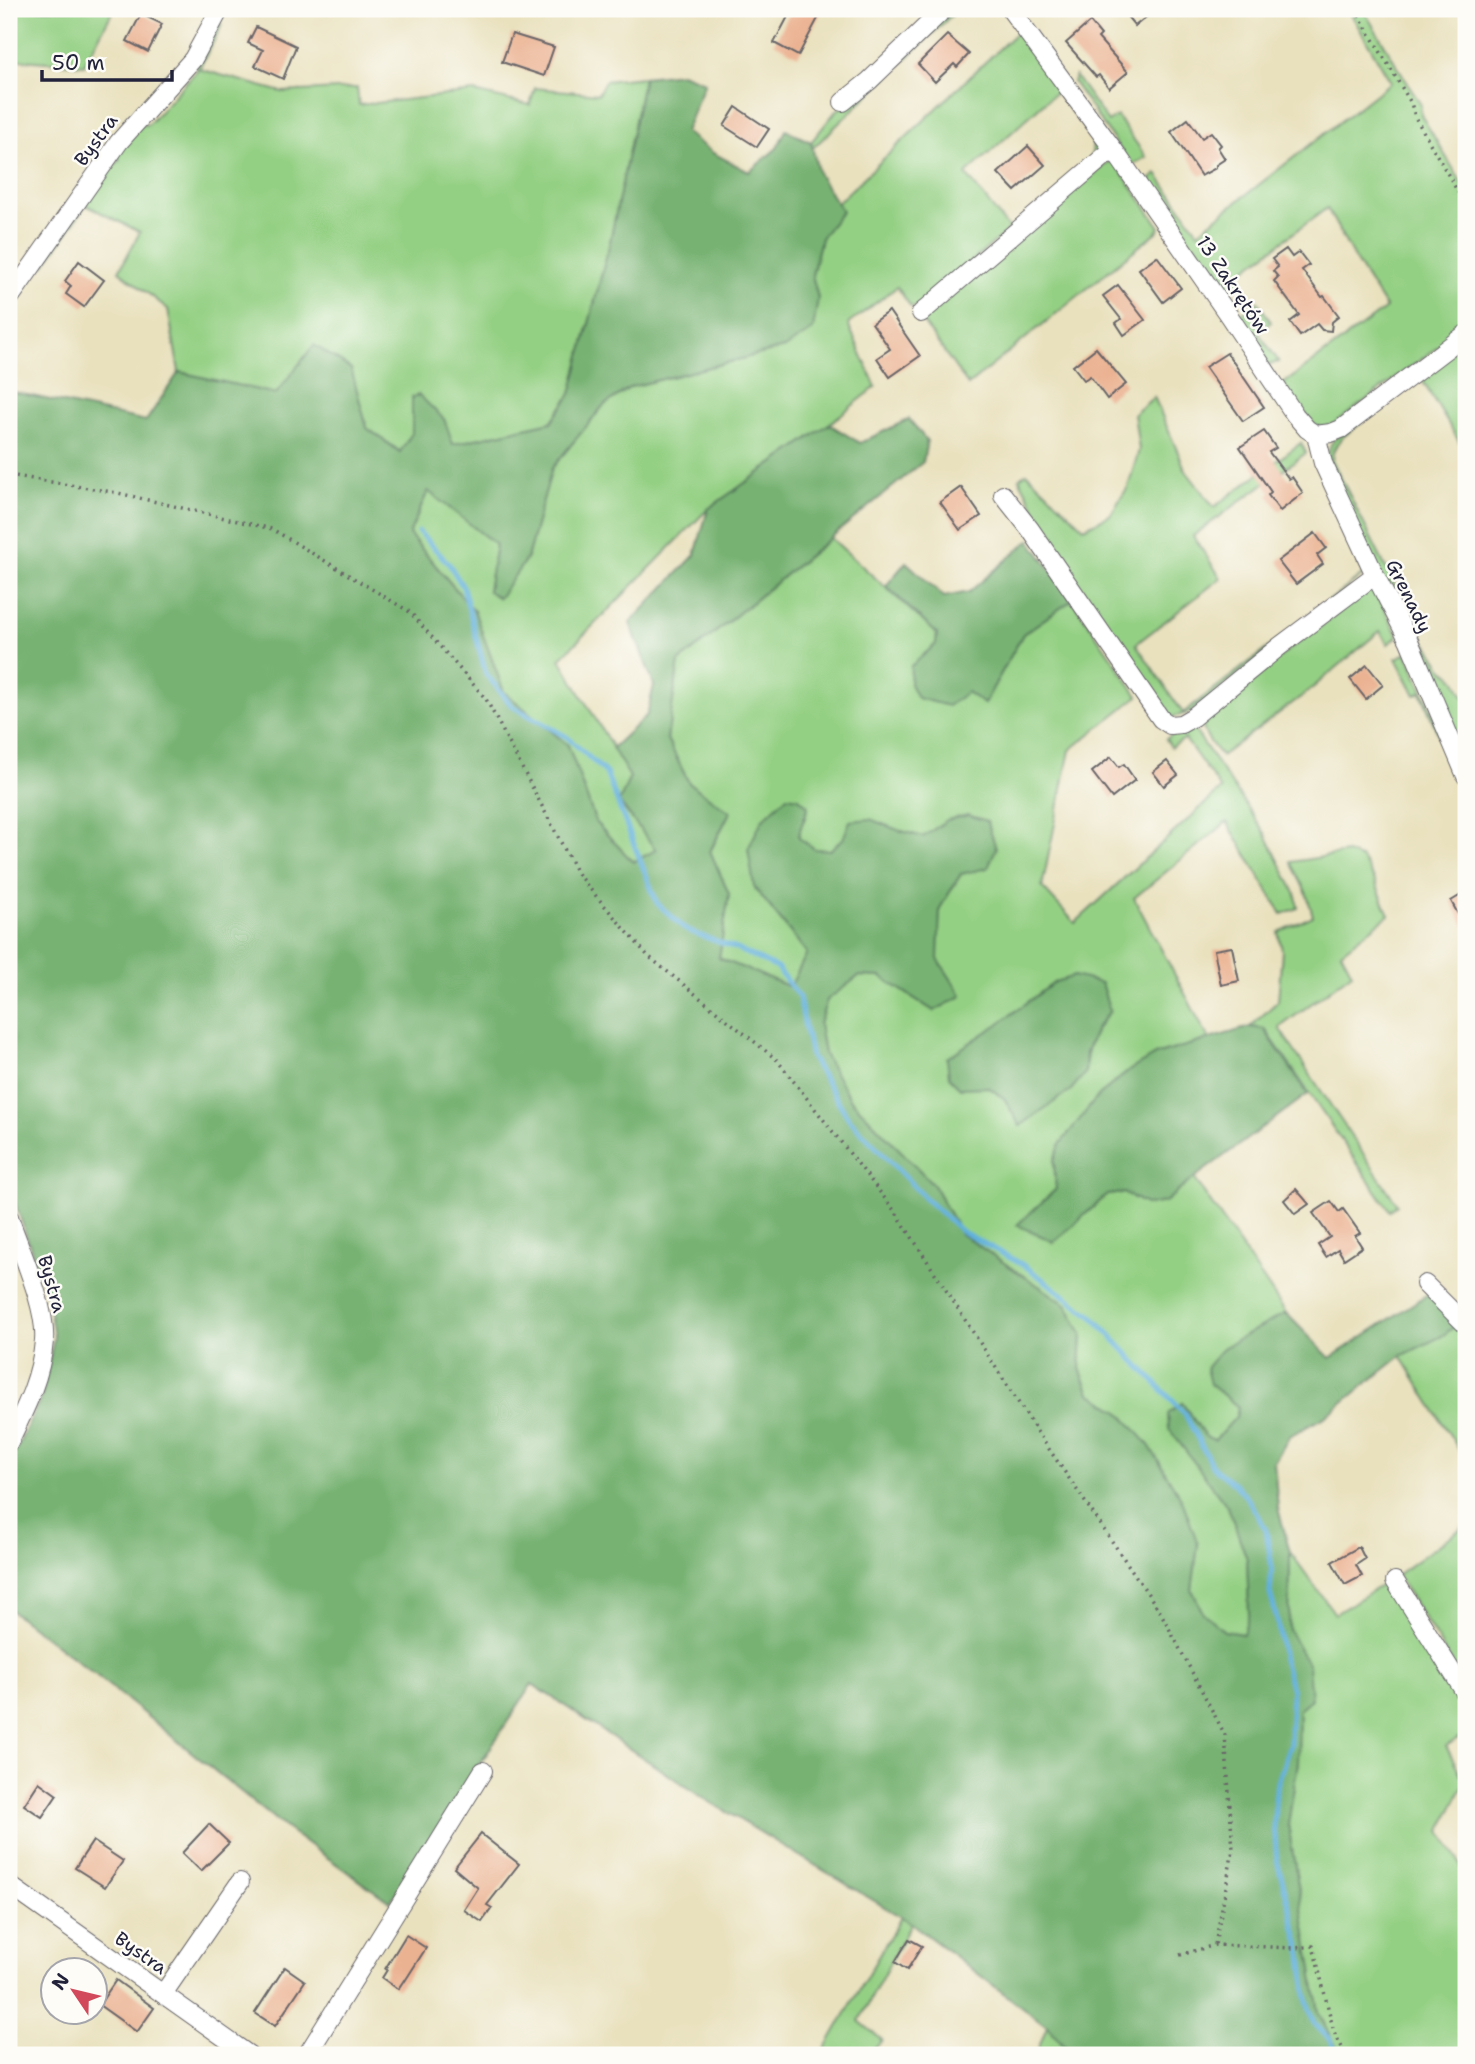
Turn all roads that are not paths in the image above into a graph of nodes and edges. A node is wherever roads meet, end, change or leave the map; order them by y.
1 (220, 9) edge
2 (944, 9) edge
3 (1010, 9) edge
4 (843, 102) dead end
5 (1112, 149) junction
6 (9, 298) edge
7 (920, 313) dead end
8 (1466, 334) edge
9 (1316, 435) junction
10 (1003, 495) dead end
11 (1375, 576) junction
12 (1466, 776) edge
13 (9, 1217) edge
14 (1425, 1284) dead end
15 (1466, 1325) edge
16 (9, 1442) edge
17 (1395, 1581) dead end
18 (1466, 1694) edge
19 (483, 1771) dead end
20 (240, 1882) dead end
21 (9, 1885) edge
22 (163, 1994) junction
23 (249, 2055) edge
24 (307, 2055) edge

1 - 6 street, Bystra
2 - 4 street
3 - 5 street, 13 Zakrętów
5 - 7 street
5 - 9 street, 13 Zakrętów
8 - 9 street
9 - 11 street, Grenady
10 - 11 street
11 - 12 street, Grenady
13 - 16 street, Bystra
14 - 15 street
17 - 18 street
19 - 24 street
20 - 22 street
21 - 22 street, Bystra
22 - 23 street, Bystra

